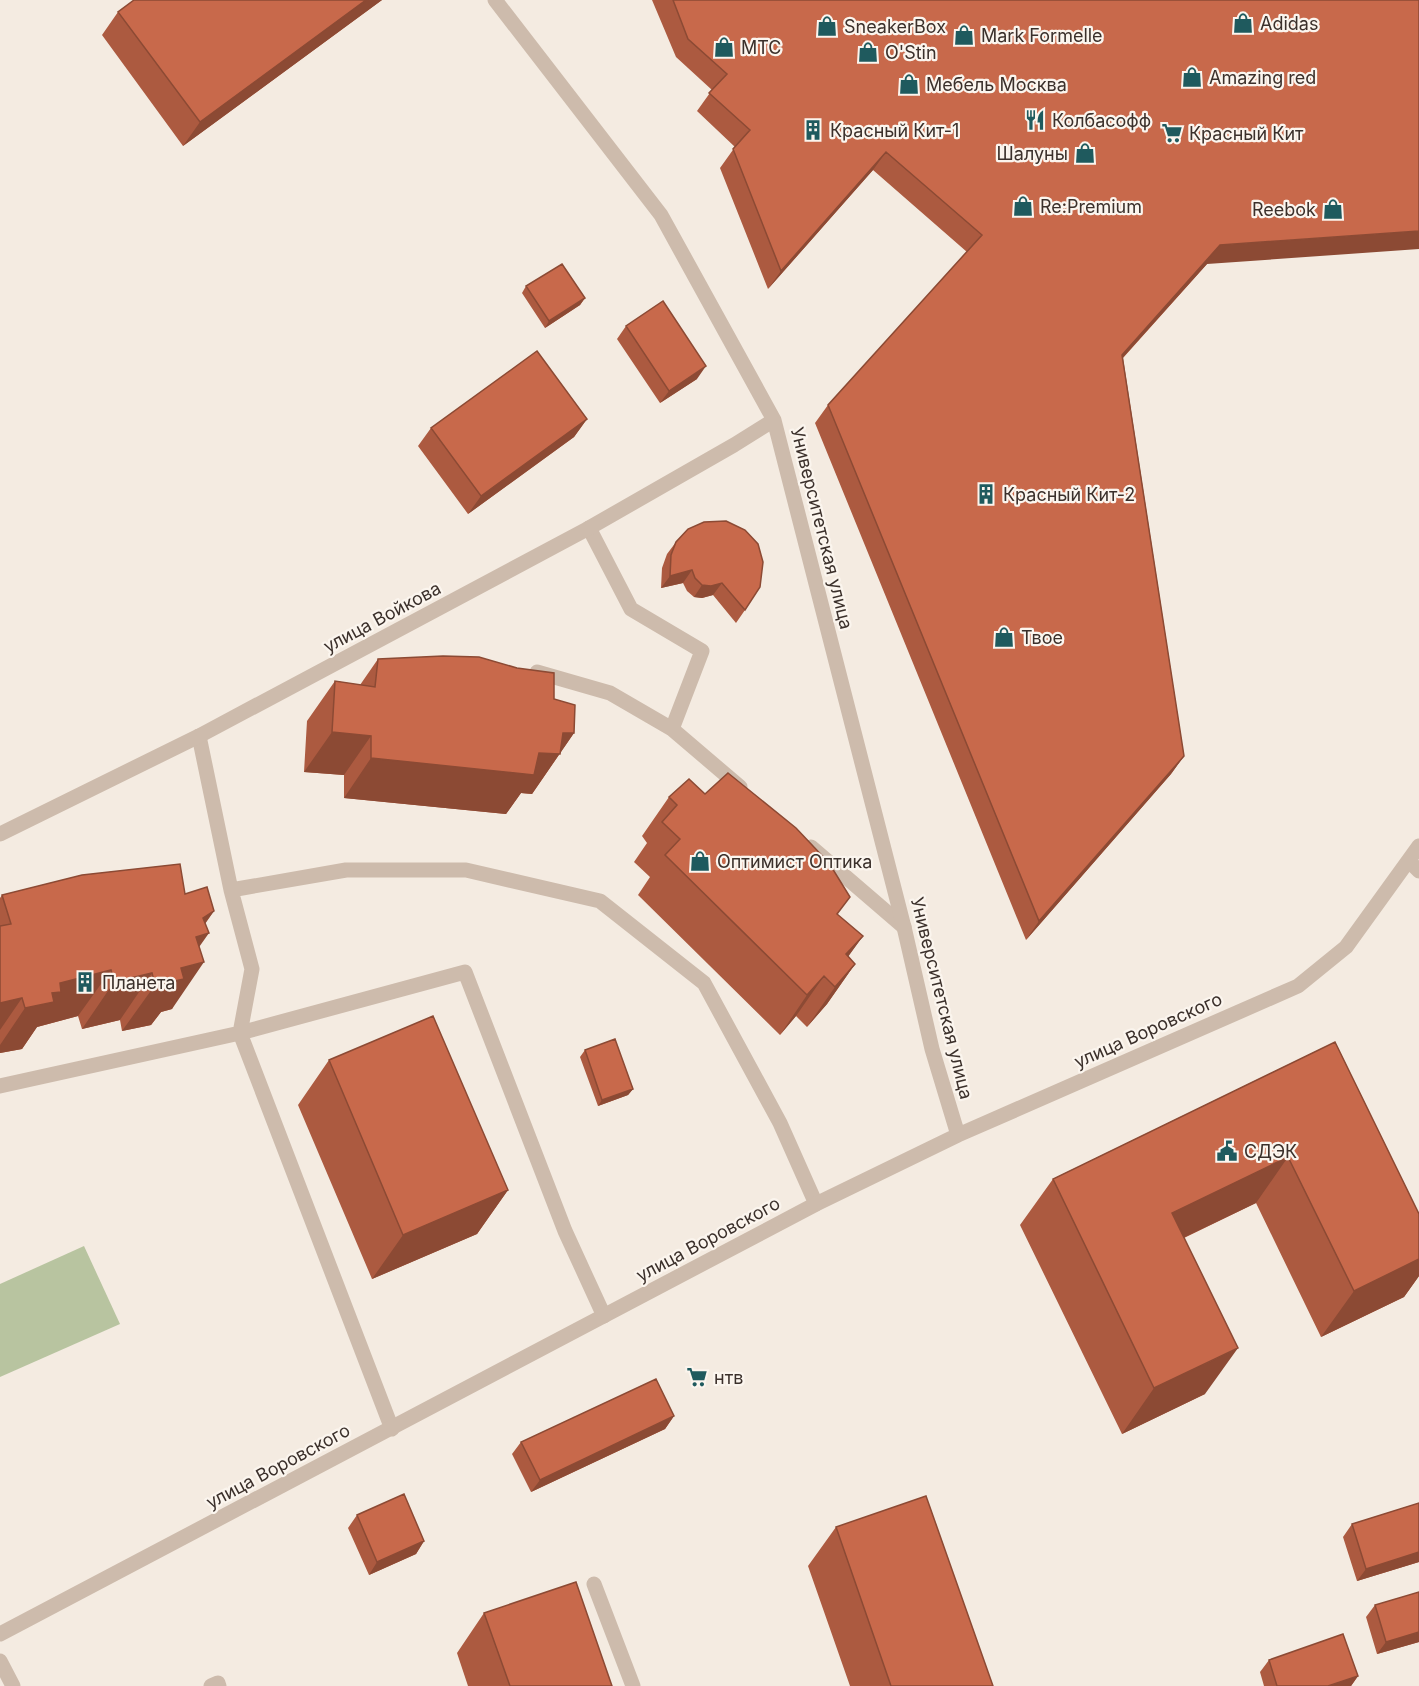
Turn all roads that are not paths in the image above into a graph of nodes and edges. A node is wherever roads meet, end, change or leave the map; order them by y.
1 (495, 0) edge
2 (774, 420) junction
3 (589, 528) junction
4 (522, 670) edge
5 (672, 729) junction
6 (199, 736) junction
7 (751, 796) edge
8 (0, 834) edge
9 (795, 834) edge
10 (1419, 846) edge
11 (1414, 866) edge
12 (231, 890) junction
13 (904, 927) junction
14 (240, 1033) junction
15 (0, 1086) edge
16 (958, 1135) junction
17 (816, 1204) junction
18 (604, 1316) junction
19 (392, 1429) junction
20 (594, 1584) dead end
21 (0, 1634) edge
22 (0, 1661) edge
23 (13, 1686) edge
24 (211, 1686) edge
25 (219, 1686) edge
26 (633, 1686) edge

1 - 2 street, Университетская улица
2 - 3 street, улица Войкова
2 - 13 street, Университетская улица
3 - 5 street
3 - 6 street, улица Войкова
4 - 5 street
5 - 7 street
6 - 8 street, улица Войкова
6 - 12 street
9 - 13 street
10 - 11 street, улица Воровского
11 - 16 street, улица Воровского
12 - 14 street
12 - 17 street
13 - 16 street, Университетская улица
14 - 15 street
14 - 18 street
14 - 19 street
16 - 17 street, улица Воровского
17 - 18 street, улица Воровского
18 - 19 street, улица Воровского
19 - 21 street, улица Воровского
20 - 26 street
22 - 23 street
24 - 25 street

